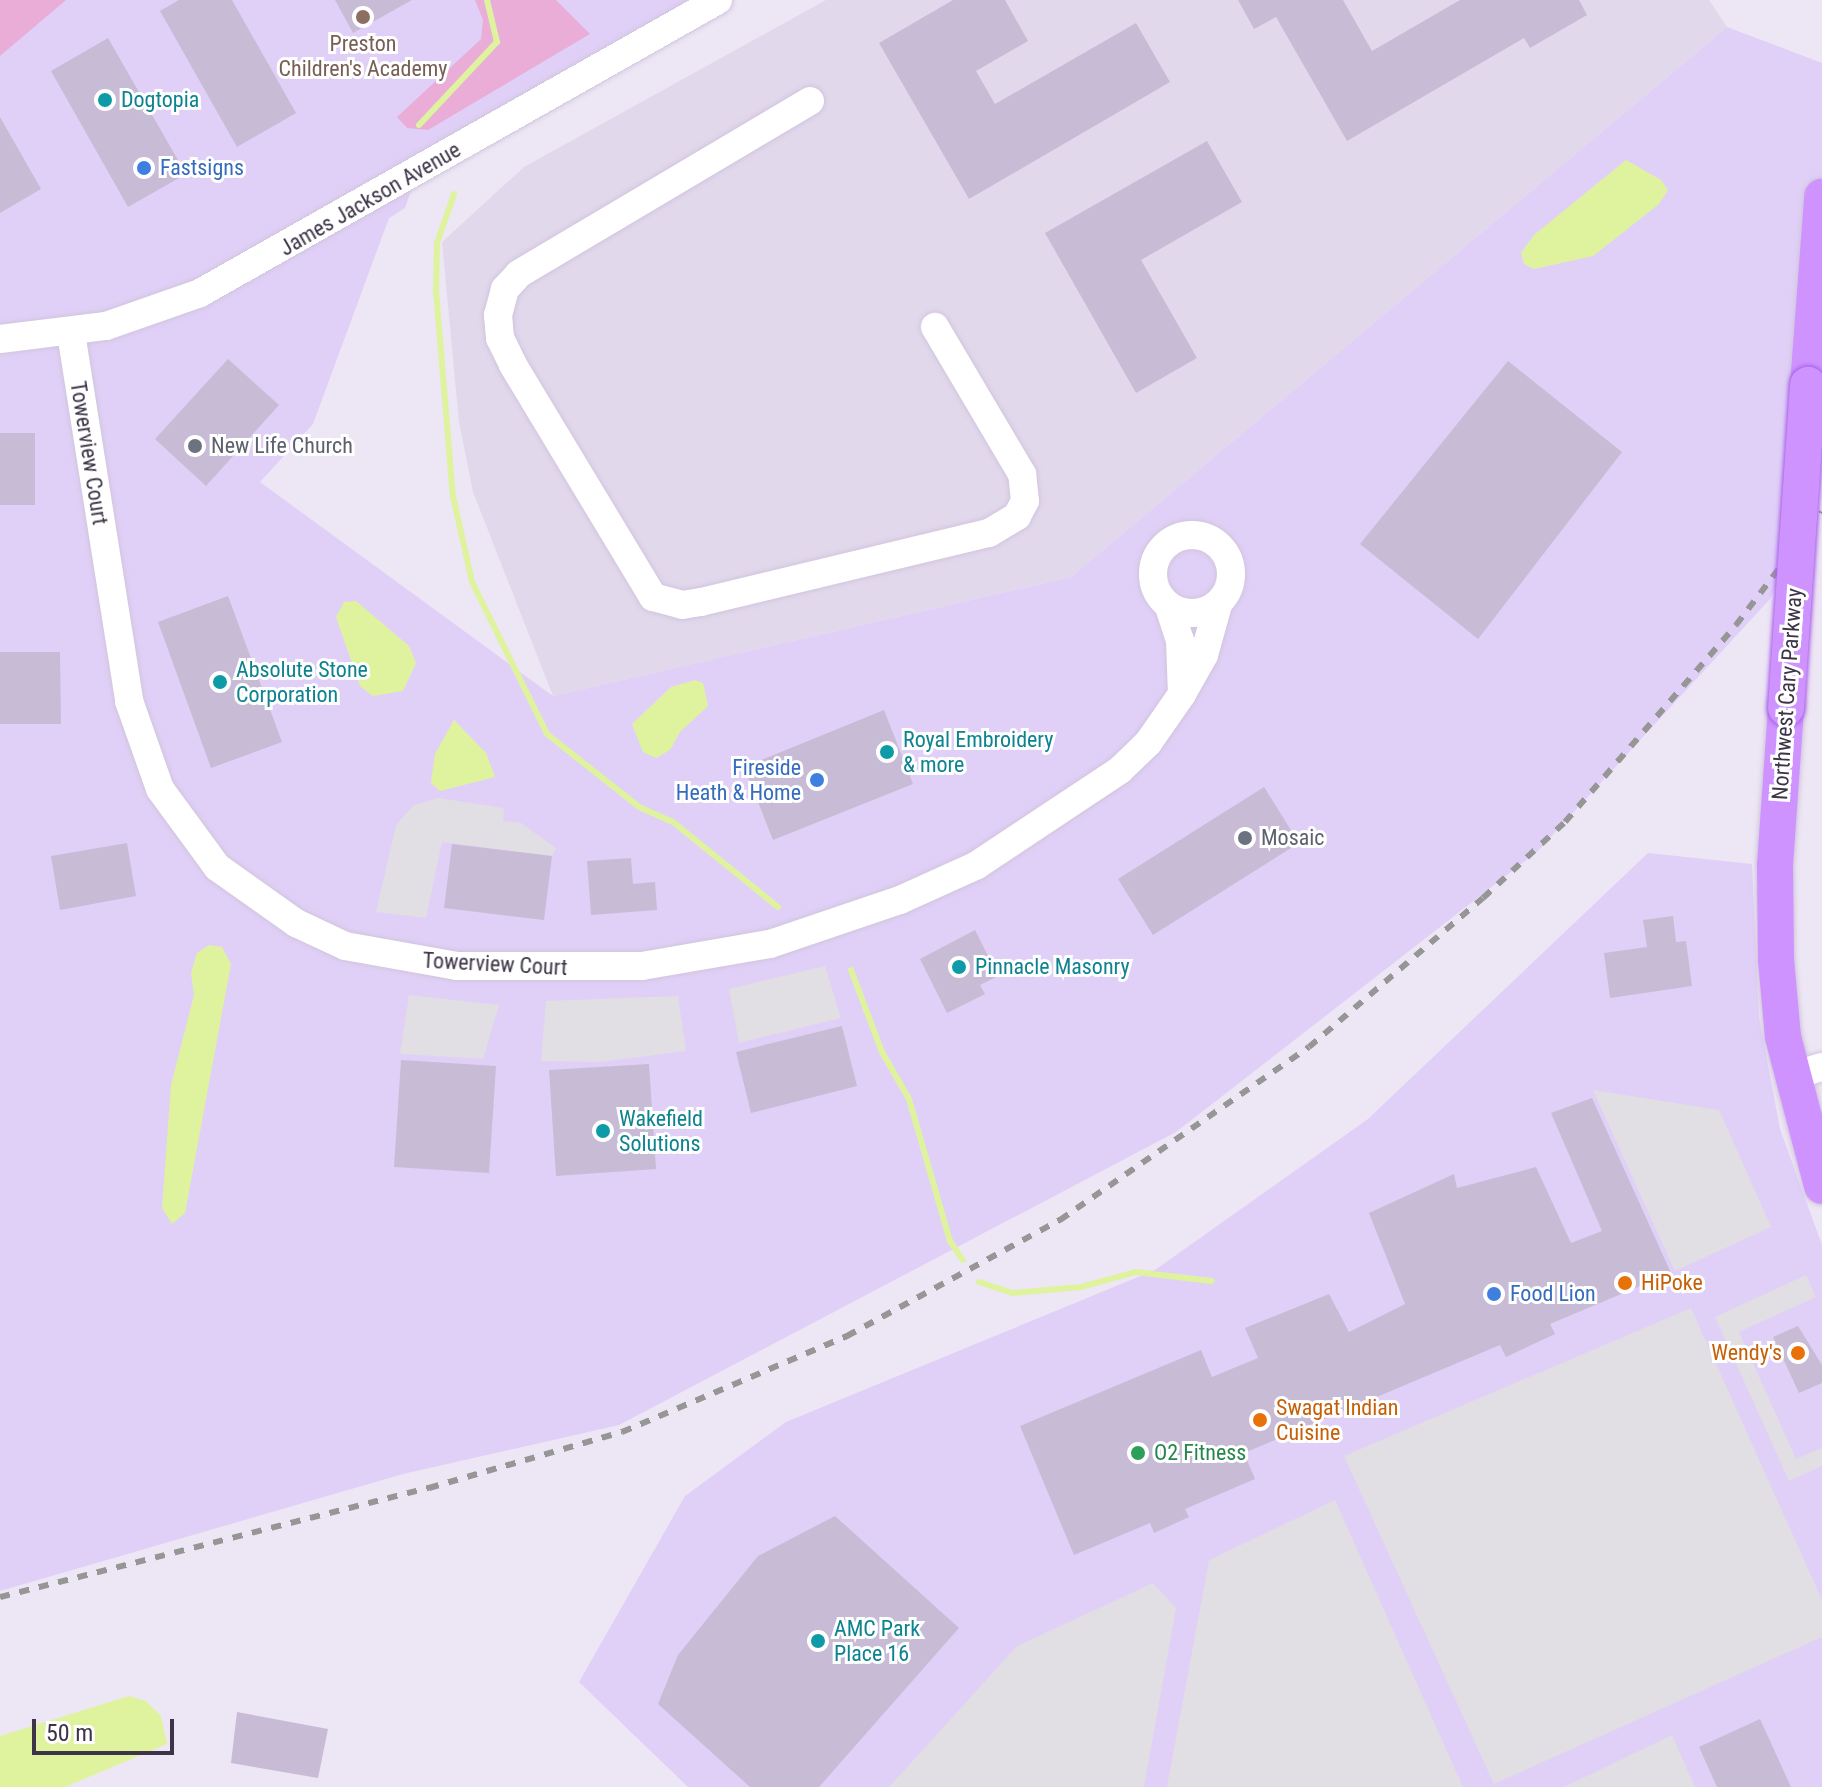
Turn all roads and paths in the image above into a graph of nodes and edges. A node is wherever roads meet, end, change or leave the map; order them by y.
1 (718, 0) edge
2 (810, 101) dead end
3 (1822, 197) edge
4 (935, 327) dead end
5 (71, 333) junction
6 (0, 339) edge
7 (1218, 605) junction
8 (1169, 607) junction
9 (1182, 694) junction
10 (1807, 1072) edge
11 (1822, 1186) edge

1 - 5 street, James Jackson Avenue
2 - 4 street
3 - 10 main road, Northwest Cary Parkway, bridge
5 - 6 street, James Jackson Avenue
5 - 9 street, Towerview Court
7 - 8 street
7 - 8 street
7 - 9 street, Towerview Court
8 - 9 street
10 - 11 main road, Northwest Cary Parkway

